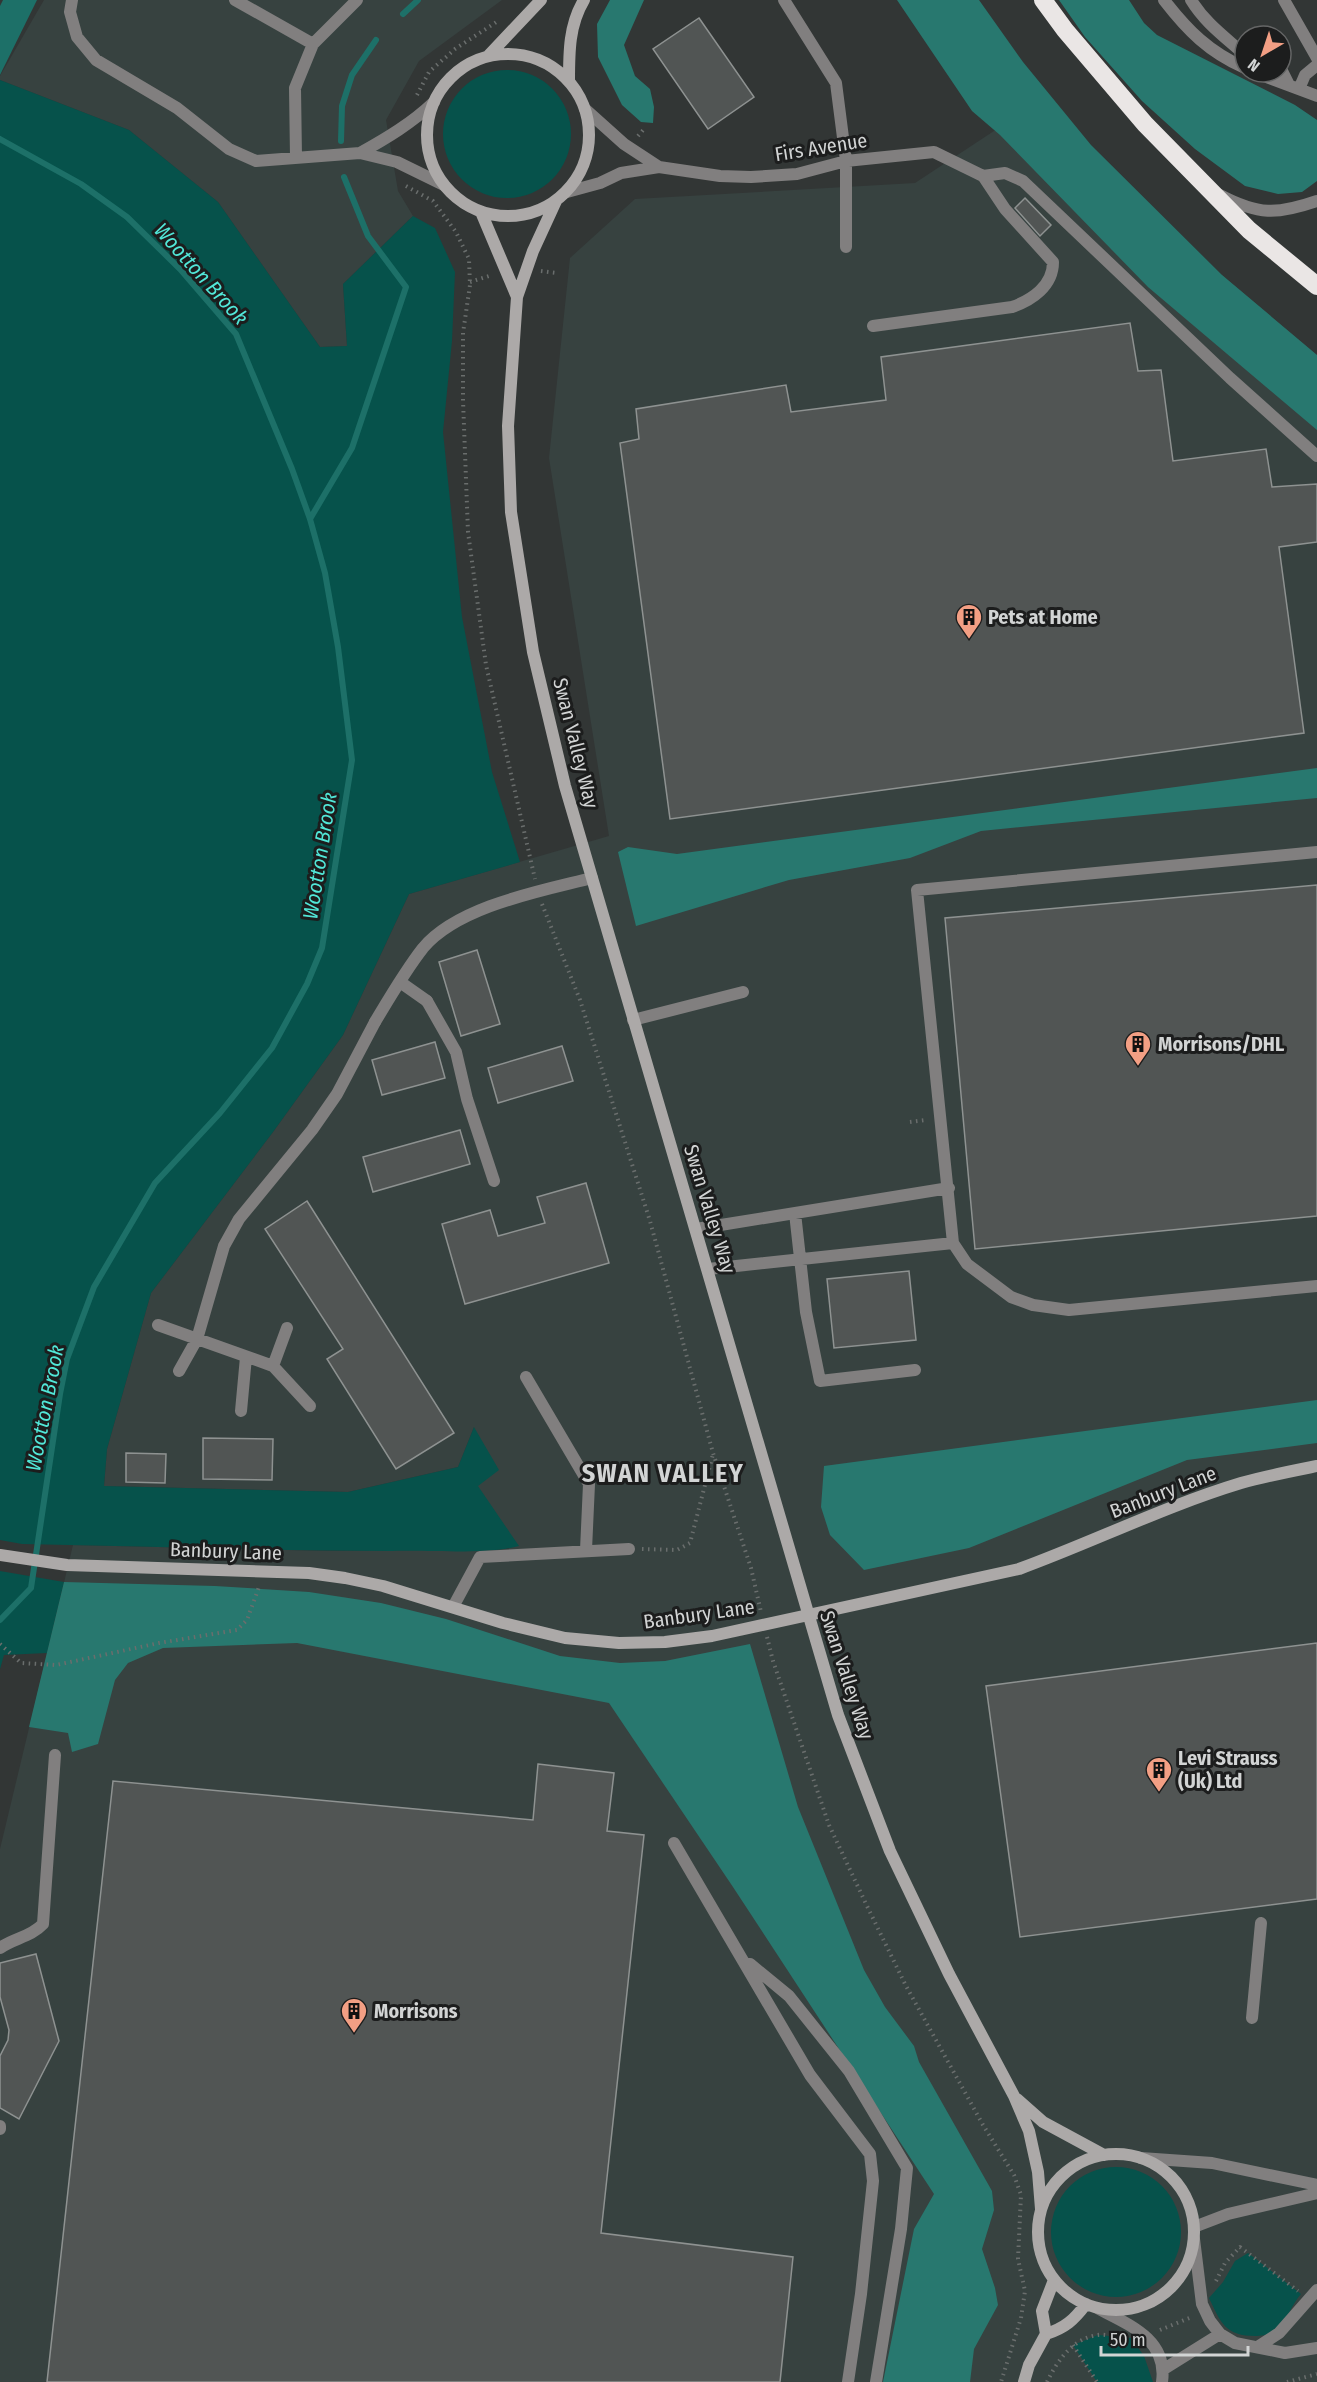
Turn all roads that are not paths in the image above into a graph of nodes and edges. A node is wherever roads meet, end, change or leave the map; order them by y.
1 (72, 0) edge
2 (235, 0) edge
3 (357, 0) edge
4 (541, 0) edge
5 (584, 0) edge
6 (784, 0) edge
7 (1044, 0) edge
8 (1164, 0) edge
9 (1191, 0) edge
10 (1284, 0) edge
11 (314, 44) junction
12 (1233, 45) edge
13 (488, 56) junction
14 (1317, 58) edge
15 (1233, 63) edge
16 (1317, 65) edge
17 (569, 81) junction
18 (1284, 84) edge
19 (1292, 84) edge
20 (1294, 87) junction
21 (1317, 96) edge
22 (434, 102) junction
23 (585, 109) junction
24 (360, 153) junction
25 (296, 157) junction
26 (846, 161) junction
27 (659, 167) junction
28 (983, 177) junction
29 (444, 185) junction
30 (1211, 190) junction
31 (567, 192) junction
32 (556, 201) junction
33 (1317, 201) edge
34 (481, 212) junction
35 (846, 247) dead end
36 (1317, 286) edge
37 (518, 297) junction
38 (873, 326) dead end
39 (1317, 456) edge
40 (1317, 852) edge
41 (592, 878) junction
42 (400, 982) junction
43 (744, 992) dead end
44 (633, 1020) junction
45 (494, 1181) dead end
46 (949, 1188) junction
47 (795, 1213) junction
48 (696, 1229) junction
49 (953, 1243) junction
50 (801, 1259) junction
51 (708, 1269) junction
52 (1317, 1286) edge
53 (158, 1325) dead end
54 (287, 1328) dead end
55 (197, 1339) junction
56 (246, 1357) junction
57 (273, 1366) junction
58 (179, 1371) dead end
59 (915, 1371) dead end
60 (526, 1377) dead end
61 (310, 1406) dead end
62 (241, 1411) dead end
63 (1317, 1466) edge
64 (629, 1549) road end
65 (586, 1550) junction
66 (0, 1555) edge
67 (453, 1607) junction
68 (55, 1755) dead end
69 (674, 1843) dead end
70 (1261, 1923) dead end
71 (0, 1948) edge
72 (744, 1960) junction
73 (1252, 2018) dead end
74 (1014, 2096) junction
75 (1104, 2155) junction
76 (1141, 2158) junction
77 (1317, 2185) edge
78 (1317, 2193) edge
79 (1041, 2209) junction
80 (1194, 2233) junction
81 (1054, 2280) junction
82 (1317, 2290) edge
83 (1086, 2304) junction
84 (1099, 2309) junction
85 (1046, 2334) junction
86 (1220, 2334) junction
87 (1259, 2346) junction
88 (1317, 2349) edge
89 (1163, 2376) edge
90 (848, 2382) edge
91 (876, 2382) edge
92 (1024, 2382) edge

1 - 25 street
2 - 11 street
3 - 11 street
4 - 13 street
5 - 17 street
6 - 26 street
7 - 30 highway
8 - 15 street
9 - 12 street
10 - 14 street
11 - 25 street
13 - 17 street
13 - 22 street
16 - 20 street
17 - 23 street
18 - 20 street
19 - 20 street
20 - 21 street
22 - 24 street
22 - 29 street
23 - 27 street, Firs Avenue
23 - 31 street
24 - 25 street
24 - 29 street
26 - 27 street, Firs Avenue
26 - 28 street, Firs Avenue
26 - 35 street
27 - 31 street, Firs Avenue
28 - 38 street
28 - 39 street
29 - 34 street
30 - 33 street
30 - 36 highway
31 - 32 street
32 - 34 street
32 - 37 street, Swan Valley Way
34 - 37 street, Swan Valley Way
37 - 41 street, Swan Valley Way
40 - 46 street
41 - 42 street
41 - 44 street, Swan Valley Way
42 - 45 street
42 - 55 street
43 - 44 street
44 - 48 street, Swan Valley Way
46 - 47 street
46 - 49 street
47 - 48 street
47 - 50 street
48 - 51 street, Swan Valley Way
49 - 50 street
49 - 52 street
50 - 51 street
50 - 59 street
51 - 74 street, Swan Valley Way
53 - 55 street
54 - 57 street
55 - 56 street
55 - 58 street
56 - 57 street
56 - 62 street
57 - 61 street
60 - 65 street
63 - 67 street, Banbury Lane
64 - 65 street
65 - 67 street
66 - 67 street, Banbury Lane
68 - 71 street
69 - 72 street
70 - 73 street
72 - 90 street
72 - 91 street
74 - 75 street, Swan Valley Way
74 - 79 street, Swan Valley Way
75 - 76 street
75 - 79 street
76 - 77 street
76 - 80 street
78 - 80 street
79 - 81 street
80 - 84 street
80 - 86 street
81 - 83 street
81 - 85 street
82 - 87 street
83 - 84 street
83 - 85 street
84 - 89 street
85 - 92 street
86 - 87 street
86 - 89 street
87 - 88 street

